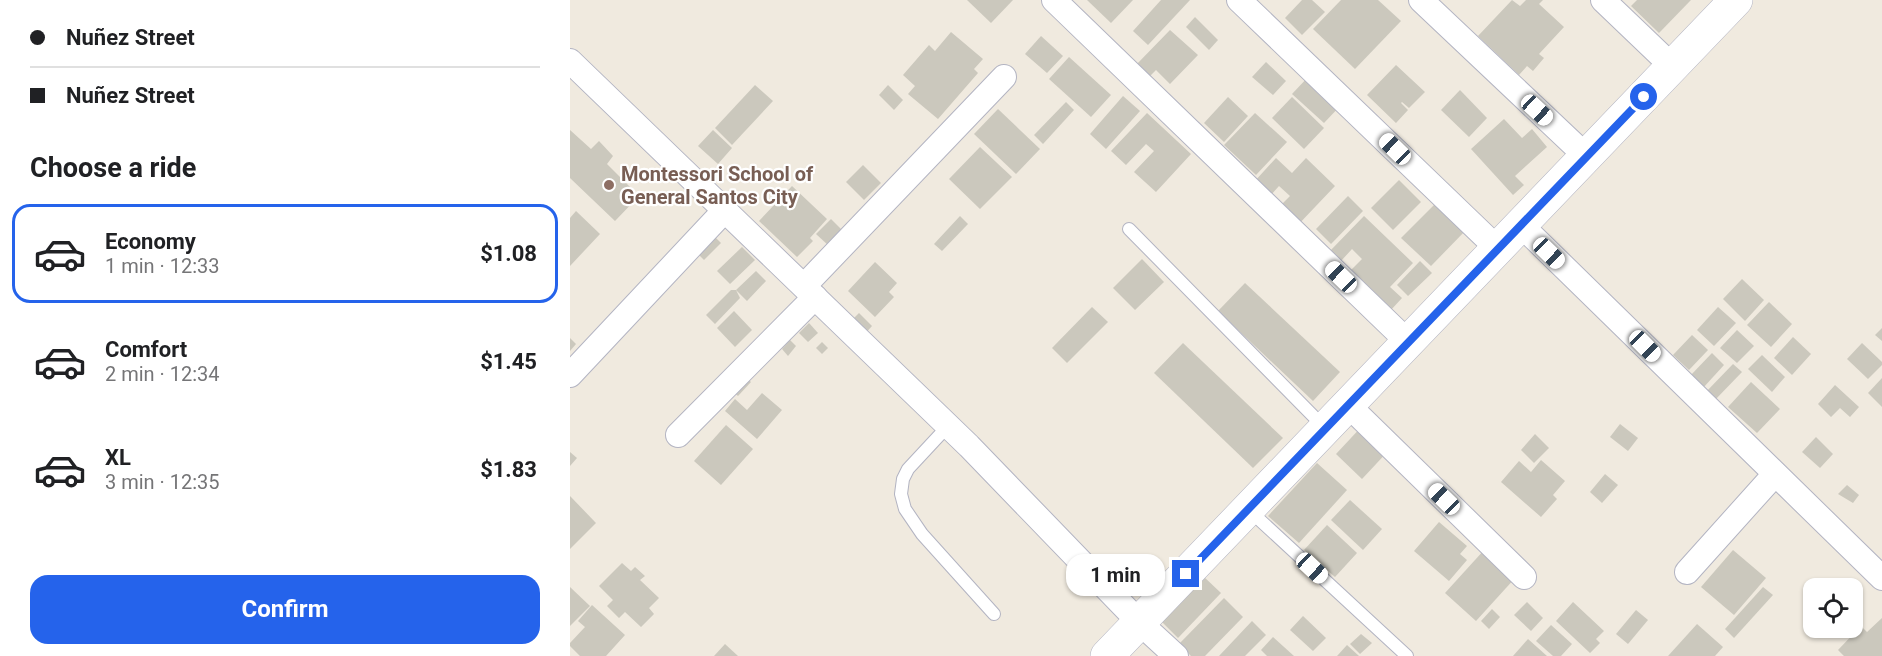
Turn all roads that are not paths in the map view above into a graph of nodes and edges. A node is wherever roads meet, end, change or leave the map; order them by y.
1 (1054, 0) edge
2 (1239, 0) edge
3 (1421, 0) edge
4 (1603, 0) edge
5 (1736, 0) edge
6 (570, 61) edge
7 (1672, 67) junction
8 (1004, 77) dead end
9 (1587, 157) junction
10 (725, 210) junction
11 (1521, 225) junction
12 (1129, 229) dead end
13 (1498, 249) junction
14 (810, 292) junction
15 (1408, 342) junction
16 (570, 375) edge
17 (1348, 405) junction
18 (948, 426) junction
19 (1326, 429) junction
20 (678, 435) dead end
21 (1775, 474) junction
22 (1248, 509) junction
23 (1687, 572) dead end
24 (1524, 577) dead end
25 (1882, 578) edge
26 (994, 614) dead end
27 (1140, 622) junction
28 (1107, 656) edge
29 (1176, 656) edge
30 (1407, 656) edge

1 - 15 street
2 - 13 street
3 - 9 street
4 - 7 street
5 - 7 street
6 - 10 street
7 - 9 street
8 - 14 street
9 - 11 street
10 - 14 street
10 - 16 street
11 - 13 street
11 - 21 street
12 - 19 lane
13 - 15 street
14 - 18 street
14 - 20 street
15 - 17 street
17 - 19 street
17 - 24 street
18 - 26 lane
18 - 27 street
19 - 22 street
21 - 23 street
21 - 25 street
22 - 27 street
22 - 30 lane
27 - 28 street
27 - 29 street

